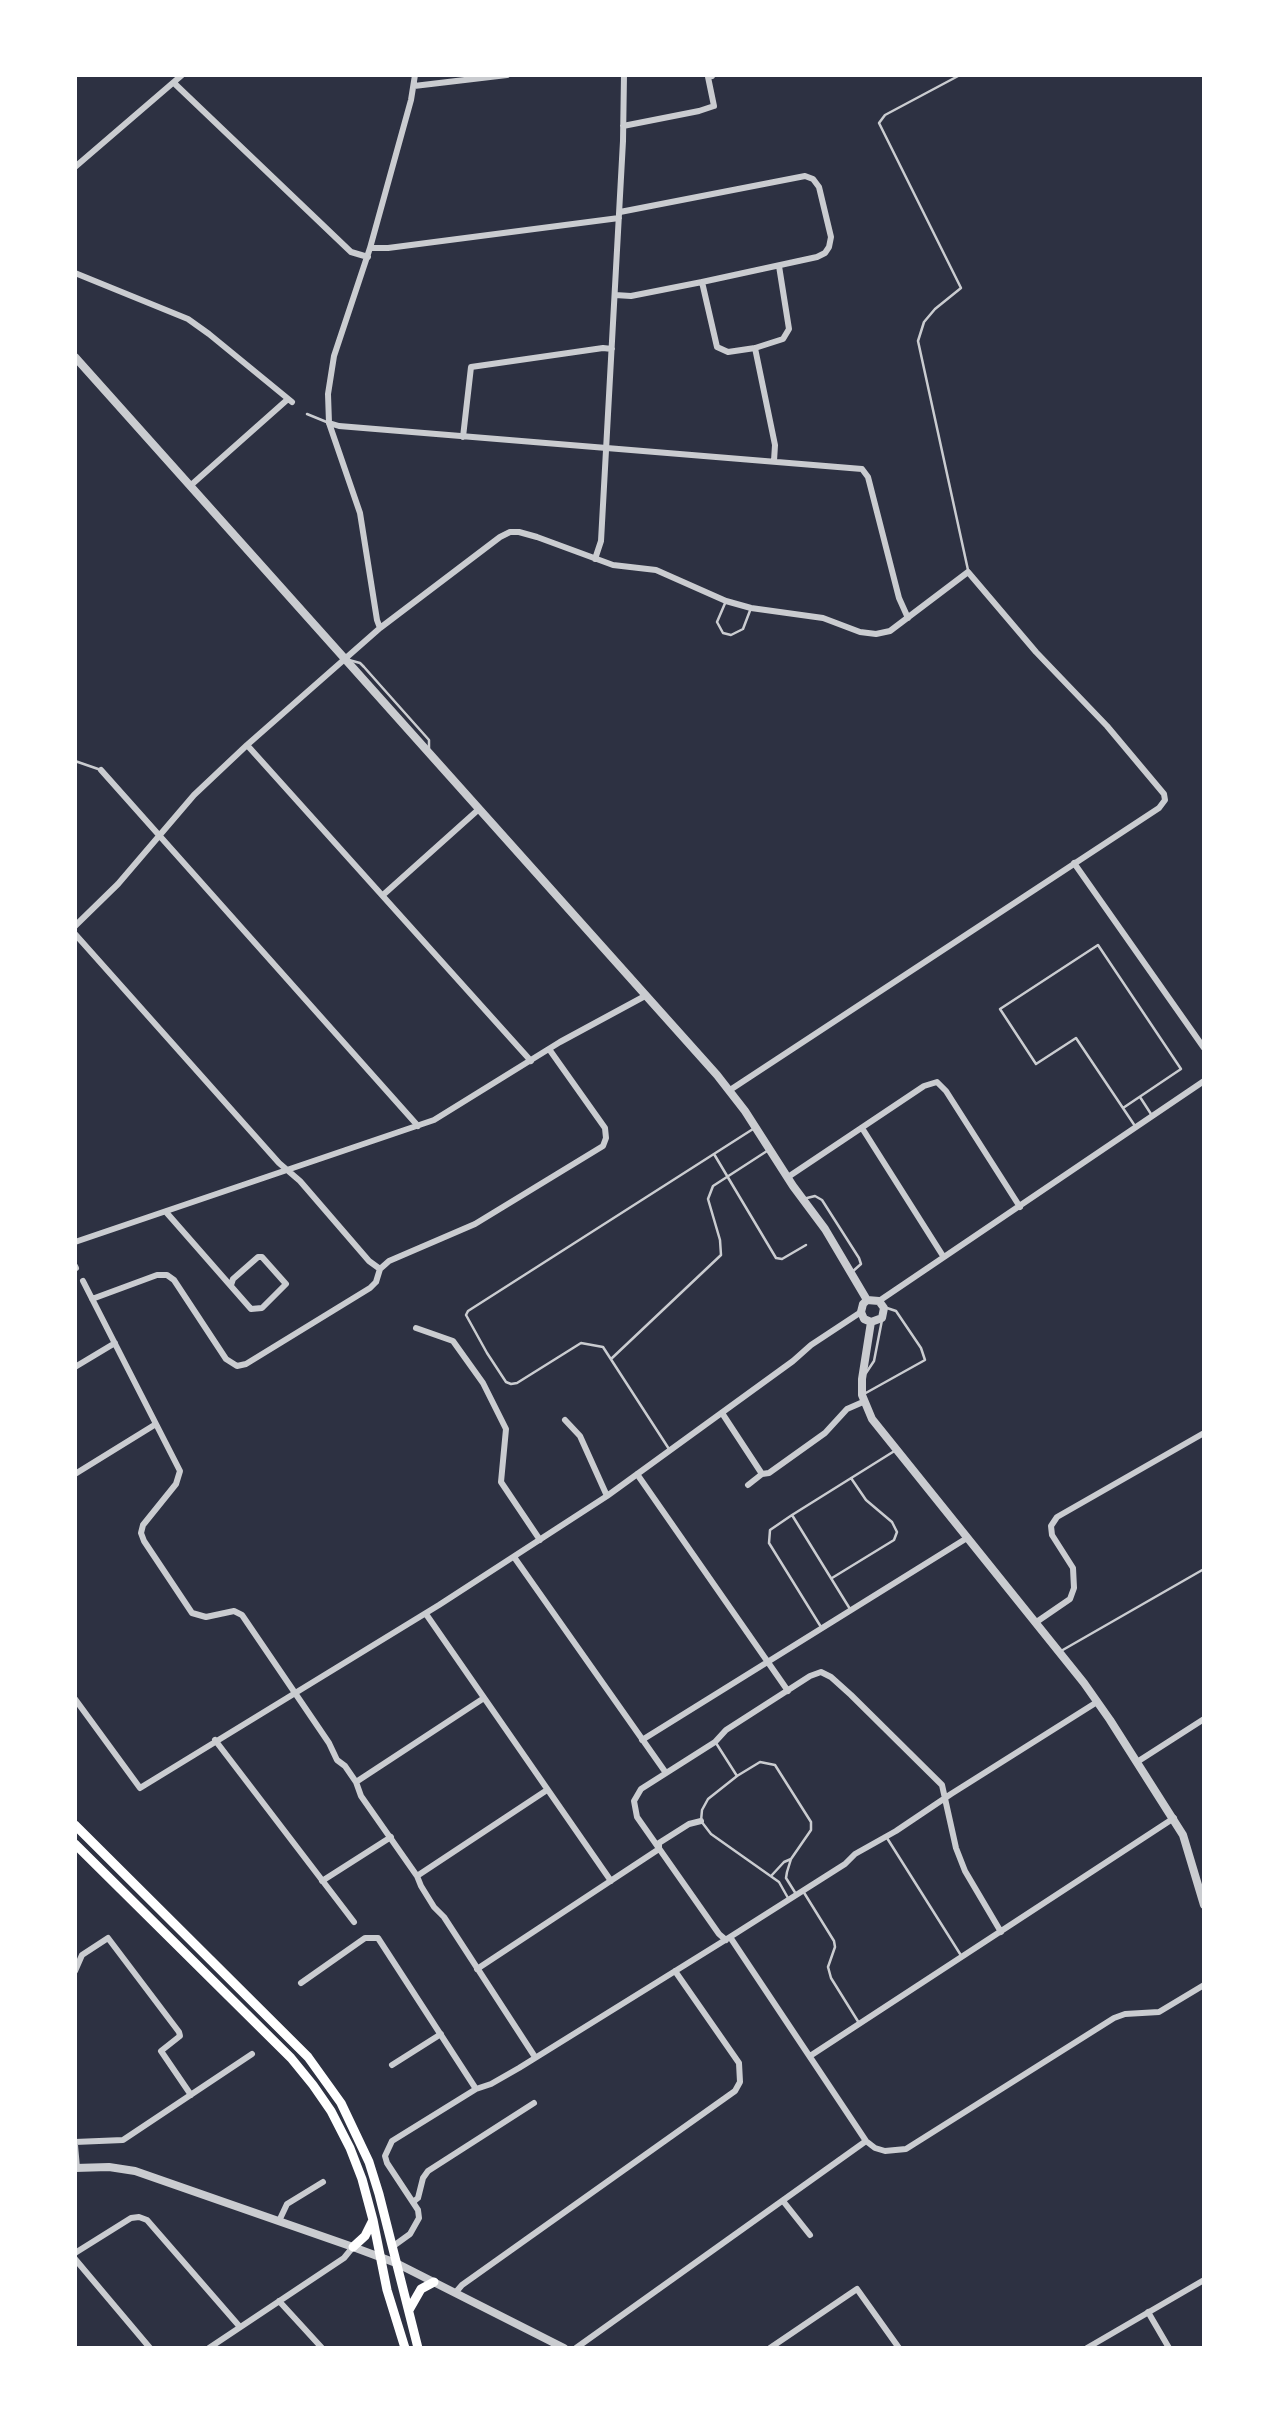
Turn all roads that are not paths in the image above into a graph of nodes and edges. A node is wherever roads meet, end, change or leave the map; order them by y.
1 (182, 75) edge
2 (415, 75) edge
3 (507, 75) edge
4 (624, 75) edge
5 (960, 75) edge
6 (712, 76) edge
7 (174, 83) junction
8 (414, 86) junction
9 (624, 126) junction
10 (75, 167) edge
11 (619, 215) junction
12 (370, 248) junction
13 (368, 257) junction
14 (779, 265) junction
15 (75, 273) edge
16 (702, 282) junction
17 (615, 295) junction
18 (755, 348) junction
19 (612, 349) junction
20 (75, 358) edge
21 (307, 414) dead end
22 (329, 423) junction
23 (463, 436) junction
24 (606, 447) junction
25 (774, 461) junction
26 (190, 486) junction
27 (595, 559) junction
28 (968, 572) junction
29 (726, 601) junction
30 (751, 608) junction
31 (908, 618) junction
32 (380, 628) junction
33 (344, 659) junction
34 (247, 745) junction
35 (75, 761) edge
36 (101, 770) joint
37 (479, 809) junction
38 (159, 836) junction
39 (1074, 863) junction
40 (383, 895) junction
41 (75, 926) edge
42 (75, 934) edge
43 (645, 996) junction
44 (1204, 1048) edge
45 (549, 1049) junction
46 (531, 1061) junction
47 (1204, 1081) edge
48 (730, 1090) junction
49 (1140, 1097) junction
50 (1123, 1108) junction
51 (1153, 1116) junction
52 (418, 1126) junction
53 (1136, 1127) junction
54 (756, 1128) junction
55 (862, 1128) junction
56 (770, 1149) junction
57 (714, 1154) junction
58 (287, 1170) junction
59 (727, 1176) junction
60 (788, 1177) junction
61 (803, 1199) junction
62 (1020, 1207) junction
63 (166, 1212) junction
64 (75, 1242) edge
65 (806, 1245) dead end
66 (943, 1256) junction
67 (380, 1269) junction
68 (852, 1272) junction
69 (83, 1282) dead end
70 (231, 1285) junction
71 (92, 1299) junction
72 (867, 1300) junction
73 (881, 1304) junction
74 (861, 1312) junction
75 (882, 1318) junction
76 (871, 1322) junction
77 (416, 1328) dead end
78 (115, 1343) junction
79 (611, 1359) junction
80 (75, 1367) edge
81 (862, 1378) junction
82 (863, 1398) junction
83 (722, 1413) junction
84 (565, 1419) dead end
85 (156, 1424) junction
86 (1204, 1433) edge
87 (670, 1450) junction
88 (897, 1450) junction
89 (75, 1474) edge
90 (637, 1474) junction
91 (762, 1474) junction
92 (852, 1478) junction
93 (748, 1485) dead end
94 (607, 1496) junction
95 (792, 1515) junction
96 (967, 1538) junction
97 (540, 1540) junction
98 (514, 1557) junction
99 (1204, 1569) edge
100 (832, 1578) junction
101 (851, 1609) junction
102 (426, 1614) junction
103 (1035, 1623) junction
104 (821, 1627) junction
105 (1059, 1653) junction
106 (767, 1661) junction
107 (788, 1691) junction
108 (294, 1693) junction
109 (484, 1698) junction
110 (75, 1699) edge
111 (1097, 1702) junction
112 (1204, 1719) edge
113 (215, 1740) junction
114 (642, 1740) junction
115 (715, 1742) junction
116 (1137, 1762) junction
117 (666, 1773) junction
118 (737, 1776) junction
119 (356, 1782) junction
120 (547, 1790) junction
121 (945, 1800) junction
122 (1174, 1818) junction
123 (701, 1821) junction
124 (75, 1825) edge
125 (885, 1836) junction
126 (391, 1837) junction
127 (75, 1844) edge
128 (659, 1849) junction
129 (791, 1859) junction
130 (417, 1876) junction
131 (771, 1876) junction
132 (786, 1878) junction
133 (323, 1881) junction
134 (611, 1881) junction
135 (779, 1882) junction
136 (799, 1892) junction
137 (788, 1899) junction
138 (1204, 1905) edge
139 (354, 1922) dead end
140 (1001, 1933) junction
141 (728, 1939) junction
142 (962, 1957) junction
143 (477, 1969) junction
144 (75, 1971) edge
145 (675, 1971) junction
146 (301, 1983) dead end
147 (1204, 1985) edge
148 (859, 2023) junction
149 (441, 2034) junction
150 (253, 2054) dead end
151 (810, 2056) junction
152 (536, 2057) junction
153 (392, 2065) dead end
154 (476, 2089) junction
155 (191, 2095) junction
156 (534, 2103) dead end
157 (866, 2141) junction
158 (75, 2144) edge
159 (76, 2168) edge
160 (323, 2182) dead end
161 (783, 2201) junction
162 (413, 2202) junction
163 (373, 2220) junction
164 (279, 2221) junction
165 (810, 2235) dead end
166 (353, 2247) junction
167 (392, 2247) junction
168 (75, 2253) edge
169 (381, 2258) junction
170 (75, 2259) edge
171 (396, 2263) junction
172 (1204, 2280) edge
173 (434, 2282) junction
174 (456, 2292) junction
175 (279, 2301) junction
176 (409, 2310) junction
177 (1148, 2312) junction
178 (240, 2327) junction
179 (779, 2345) edge
180 (150, 2348) edge
181 (209, 2348) edge
182 (322, 2348) edge
183 (405, 2348) edge
184 (418, 2348) edge
185 (564, 2348) edge
186 (576, 2348) edge
187 (770, 2348) edge
188 (899, 2348) edge
189 (1087, 2348) edge
190 (1169, 2348) edge

1 - 7 street
2 - 8 street
3 - 8 street
4 - 9 street
5 - 28 lane
6 - 9 street
7 - 10 street
7 - 13 street
8 - 12 street
9 - 11 street
11 - 12 street
11 - 14 street
11 - 17 street
12 - 13 street
13 - 22 street
14 - 16 street
14 - 18 street
15 - 26 street
16 - 17 street
16 - 18 street
17 - 19 street
18 - 25 street
19 - 23 street
19 - 24 street
20 - 26 street
21 - 22 lane
22 - 23 street
22 - 32 street
23 - 24 street
24 - 25 street
24 - 27 street
25 - 31 street
26 - 33 street
27 - 29 street
27 - 32 street
28 - 31 street
28 - 39 street
29 - 30 street
29 - 30 lane
30 - 31 street
32 - 33 street
33 - 34 street
33 - 37 street
34 - 38 street
34 - 40 street
35 - 36 lane
36 - 38 street
37 - 40 street
37 - 43 street
38 - 41 street
38 - 52 street
39 - 44 street
39 - 48 street
40 - 46 street
42 - 58 street
43 - 45 street
43 - 48 street
45 - 46 street
45 - 67 street
46 - 52 street
47 - 51 street
48 - 54 street
49 - 50 lane
49 - 50 lane
49 - 51 lane
50 - 53 lane
51 - 53 street
52 - 58 street
53 - 62 street
54 - 56 street
54 - 57 lane
55 - 60 street
55 - 62 street
55 - 66 street
56 - 59 lane
56 - 60 street
57 - 59 lane
57 - 79 lane
58 - 63 street
58 - 67 street
59 - 65 lane
59 - 79 lane
60 - 61 street
61 - 68 street
61 - 68 lane
62 - 66 street
63 - 64 street
63 - 70 street
66 - 73 street
67 - 71 street
68 - 72 street
69 - 71 street
70 - 70 street
71 - 78 street
72 - 73 street
72 - 74 street
73 - 75 street
73 - 82 lane
74 - 76 street
74 - 83 street
75 - 76 street
75 - 81 lane
76 - 81 street
77 - 97 street
78 - 80 street
78 - 85 street
79 - 87 lane
81 - 82 street
82 - 88 street
82 - 91 street
83 - 87 street
83 - 91 street
84 - 94 street
85 - 89 street
85 - 108 street
86 - 103 street
87 - 90 street
88 - 92 lane
88 - 96 street
90 - 94 street
90 - 106 street
91 - 93 street
92 - 95 lane
92 - 100 lane
94 - 97 street
95 - 100 lane
95 - 104 lane
96 - 101 street
96 - 103 street
97 - 98 street
98 - 102 street
98 - 114 street
99 - 105 lane
100 - 101 lane
101 - 104 street
102 - 108 street
102 - 109 street
103 - 105 street
104 - 106 street
105 - 111 street
106 - 107 street
106 - 114 street
107 - 115 street
107 - 121 street
108 - 113 street
108 - 119 street
109 - 119 street
109 - 120 street
110 - 113 street
111 - 116 street
111 - 121 street
112 - 116 street
113 - 133 street
114 - 117 street
115 - 117 street
115 - 118 lane
116 - 122 street
117 - 128 street
118 - 123 lane
118 - 129 lane
119 - 126 street
120 - 130 street
120 - 134 street
121 - 125 street
121 - 140 street
122 - 138 street
122 - 140 street
123 - 128 street
123 - 131 lane
124 - 167 main road
125 - 136 street
125 - 142 lane
126 - 130 street
126 - 133 street
127 - 163 main road
128 - 134 street
128 - 141 street
129 - 131 lane
129 - 132 lane
130 - 143 street
131 - 135 lane
132 - 135 lane
132 - 136 lane
133 - 139 street
134 - 143 street
135 - 137 lane
136 - 137 street
136 - 148 lane
137 - 141 street
140 - 142 street
141 - 145 street
141 - 151 street
142 - 148 street
143 - 152 street
144 - 155 street
145 - 152 street
145 - 174 street
146 - 149 street
147 - 157 street
148 - 151 street
149 - 153 street
149 - 154 street
150 - 155 street
151 - 157 street
152 - 154 street
154 - 162 street
155 - 158 street
156 - 162 street
157 - 161 street
158 - 159 street
159 - 164 street
160 - 164 street
161 - 165 street
161 - 186 street
162 - 167 street
163 - 166 main road
163 - 169 main road
164 - 166 street
166 - 169 street
166 - 175 street
167 - 171 main road
168 - 178 street
169 - 171 street
169 - 183 main road
170 - 180 street
171 - 173 street
171 - 176 main road
172 - 177 street
173 - 174 street
173 - 176 main road
174 - 185 street
175 - 178 street
175 - 182 street
176 - 184 main road
177 - 189 street
177 - 190 street
178 - 181 street
179 - 187 street
179 - 188 street

